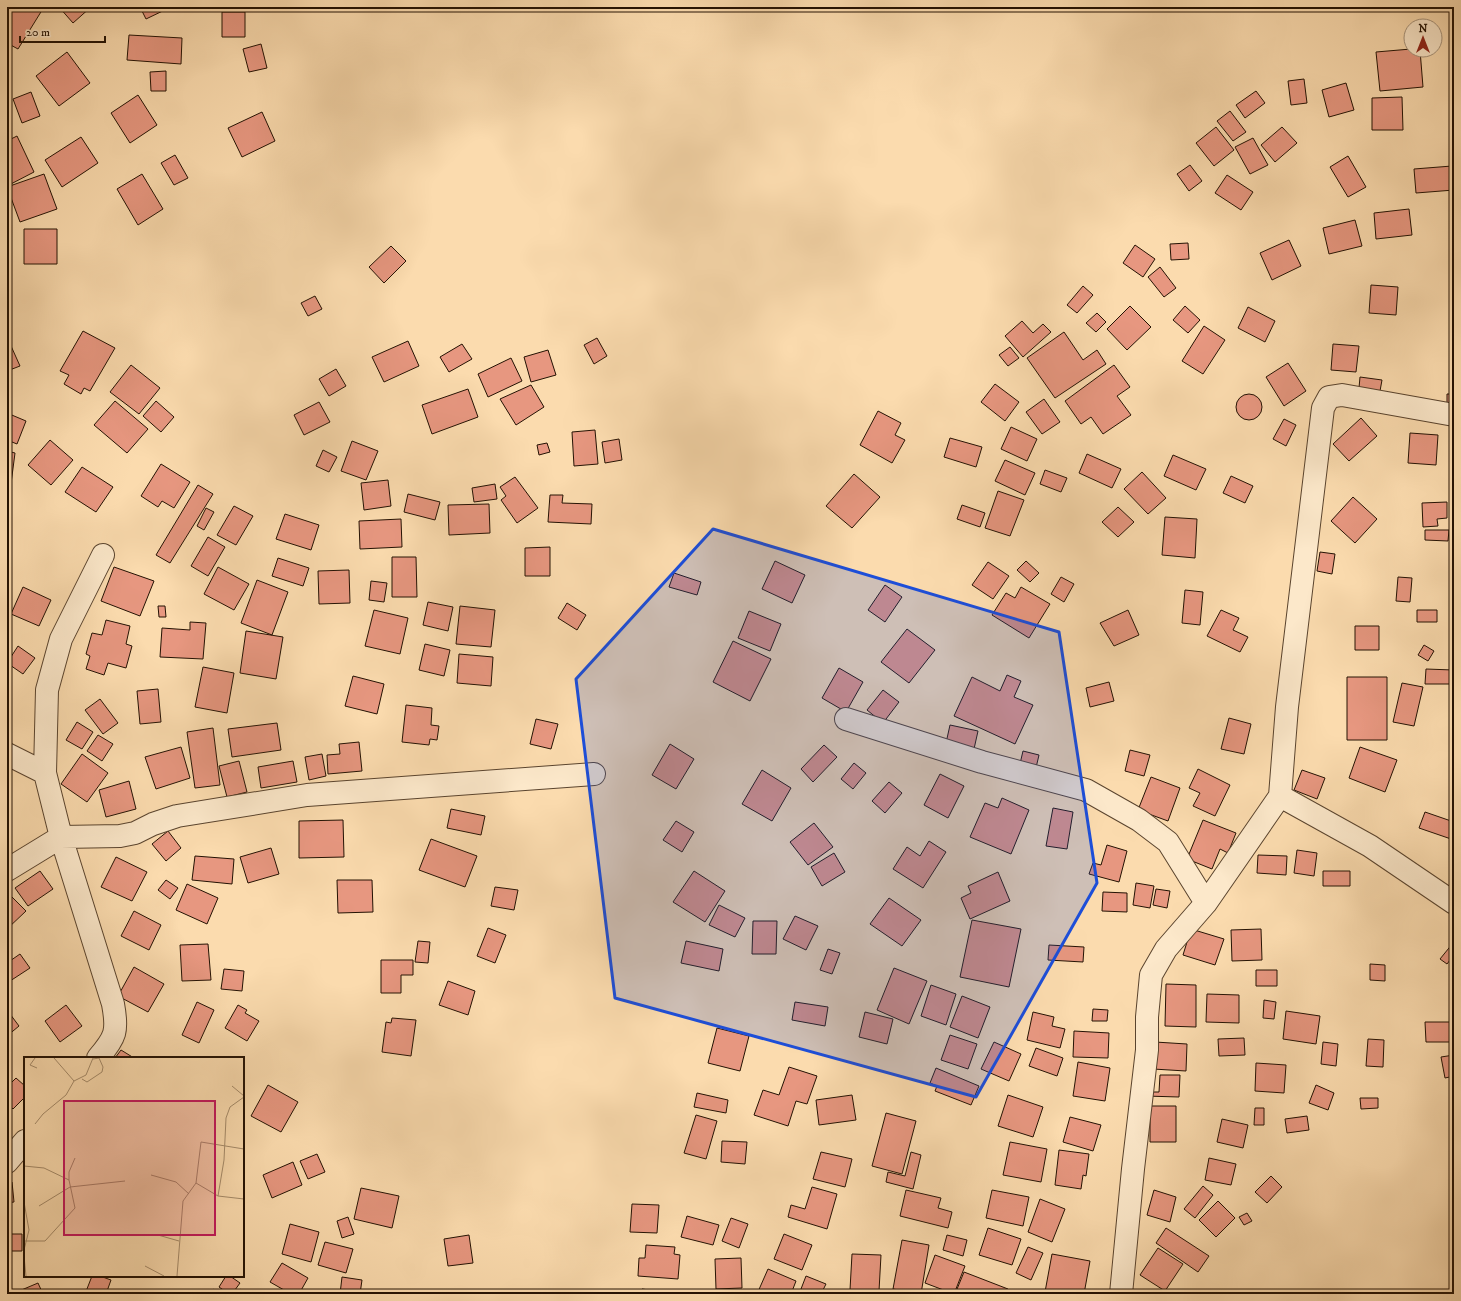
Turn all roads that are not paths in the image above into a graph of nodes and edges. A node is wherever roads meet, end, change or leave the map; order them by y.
1 (1454, 415) edge
2 (103, 555) dead end
3 (846, 719) dead end
4 (7, 754) edge
5 (45, 773) junction
6 (594, 774) dead end
7 (1280, 796) junction
8 (61, 837) junction
9 (7, 870) edge
10 (1206, 903) junction
11 (1454, 903) edge
12 (99, 1057) edge
13 (24, 1142) edge
14 (7, 1162) edge
15 (1121, 1294) edge

1 - 7 street
2 - 5 street
3 - 10 street
4 - 5 street
5 - 8 street
6 - 8 street
7 - 10 street
7 - 11 street
8 - 9 street
8 - 12 street
10 - 15 street
13 - 14 street

